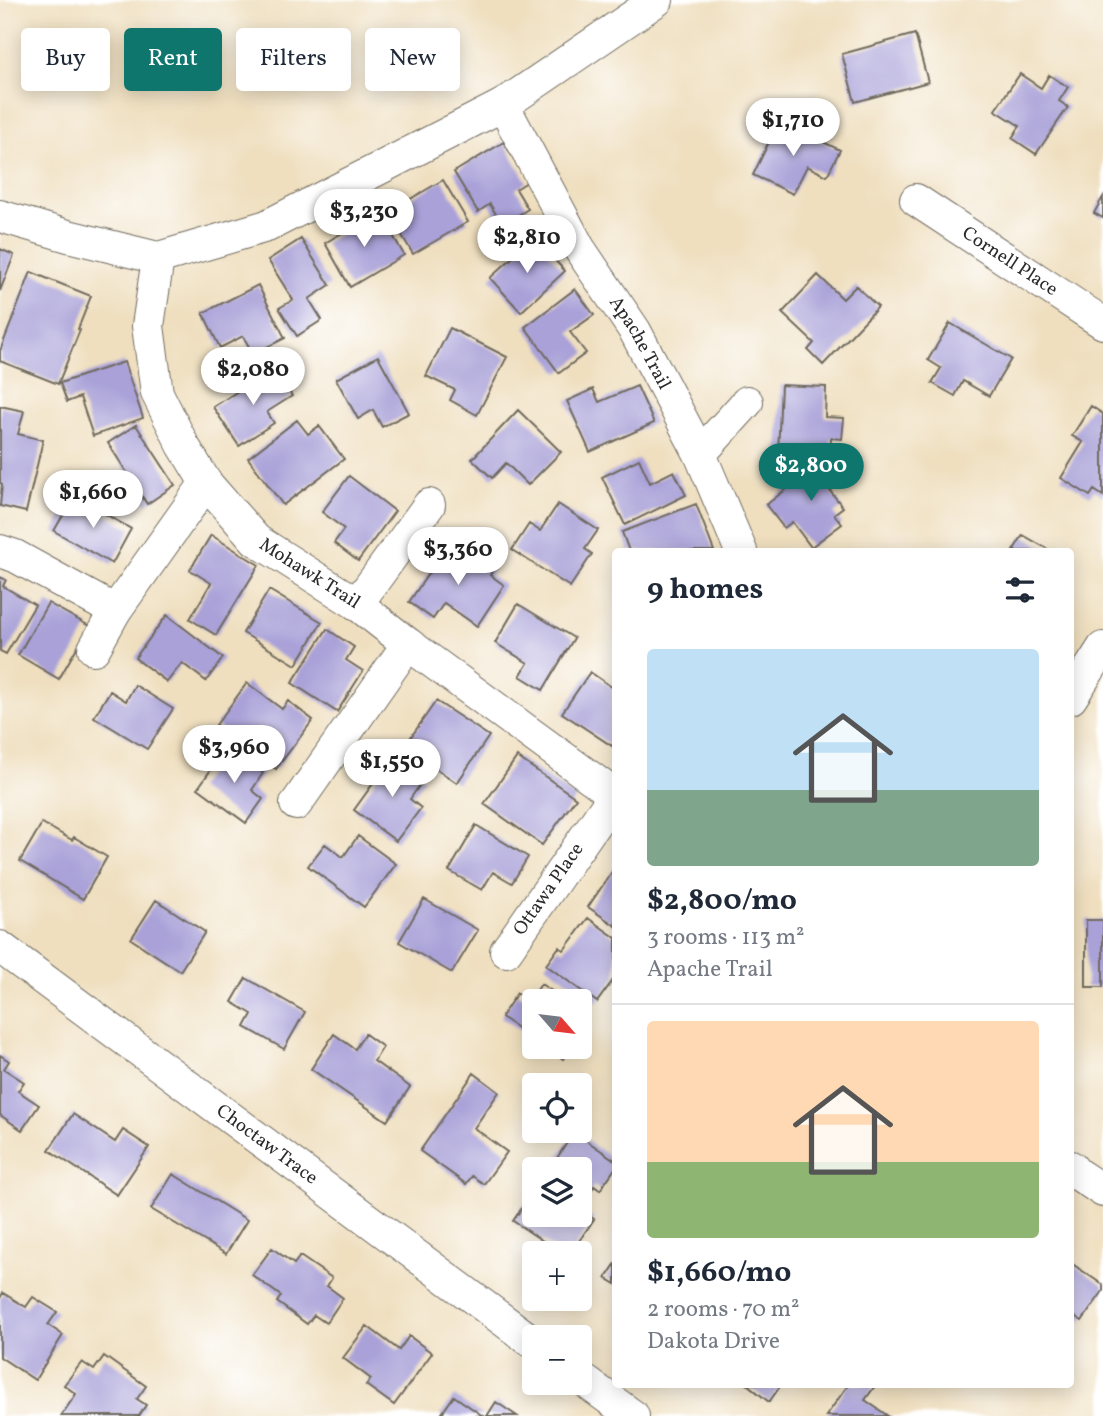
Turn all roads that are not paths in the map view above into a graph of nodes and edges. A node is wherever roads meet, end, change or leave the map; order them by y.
1 (657, 0) edge
2 (503, 105) junction
3 (916, 200) dead end
4 (0, 216) edge
5 (158, 258) junction
6 (1103, 323) edge
7 (747, 401) dead end
8 (700, 454) junction
9 (205, 483) junction
10 (429, 505) dead end
11 (740, 548) edge
12 (0, 551) edge
13 (357, 604) junction
14 (114, 611) junction
15 (408, 644) junction
16 (1103, 648) edge
17 (94, 649) dead end
18 (1074, 693) edge
19 (612, 792) edge
20 (612, 801) edge
21 (296, 804) dead end
22 (0, 947) edge
23 (506, 951) dead end
24 (1074, 1171) edge
25 (1103, 1191) edge
26 (522, 1334) edge
27 (592, 1386) edge
28 (633, 1416) edge

1 - 2 street
2 - 5 street
2 - 8 street, Apache Trail
3 - 6 street, Cornell Place
4 - 5 street
5 - 9 street, Mohawk Trail
7 - 8 street
8 - 11 street, Apache Trail
9 - 13 street, Mohawk Trail
9 - 14 street
10 - 13 street
12 - 14 street
13 - 15 street, Mohawk Trail
14 - 17 street
15 - 19 street, Mohawk Trail
15 - 21 street
16 - 18 street
20 - 23 street, Ottawa Place
22 - 26 street, Choctaw Trace
24 - 25 street
27 - 28 street

